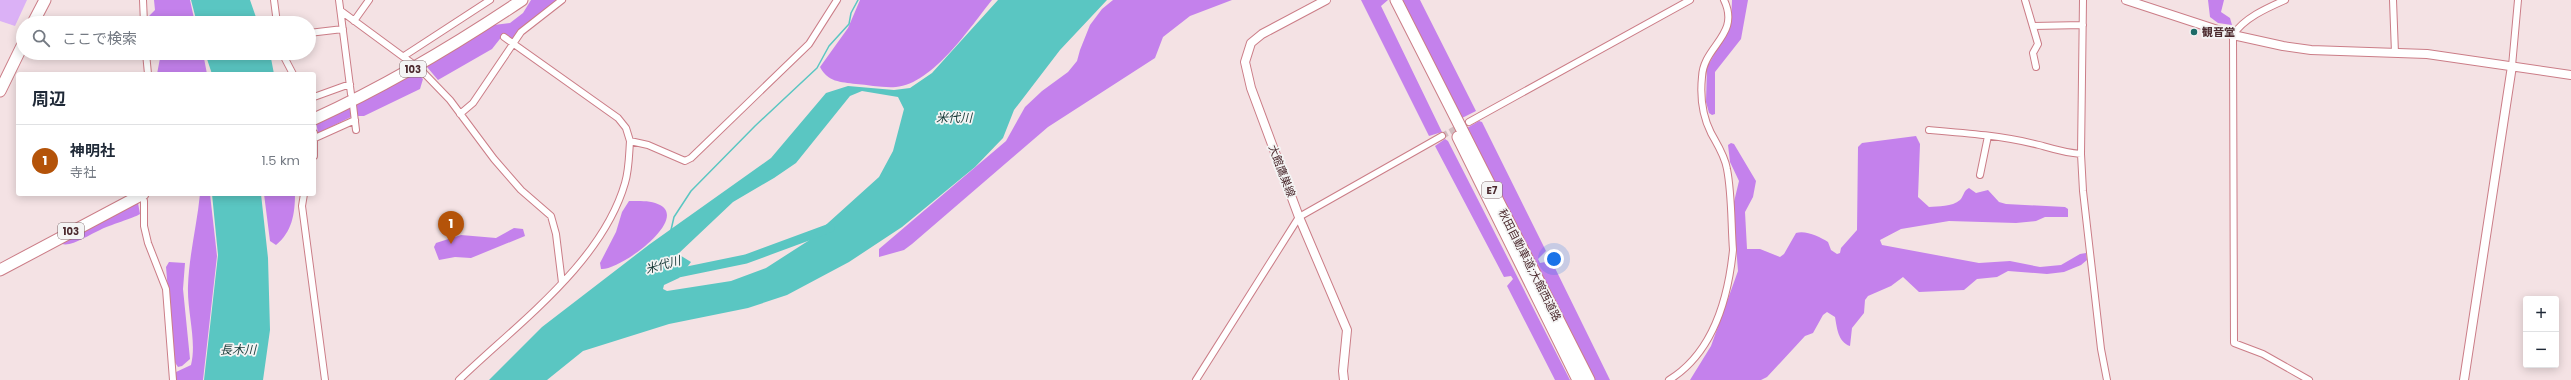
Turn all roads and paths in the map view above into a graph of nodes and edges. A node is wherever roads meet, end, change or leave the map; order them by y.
1 (45, 0) edge
2 (143, 0) edge
3 (274, 0) edge
4 (339, 0) edge
5 (369, 0) edge
6 (490, 0) edge
7 (521, 0) edge
8 (562, 0) edge
9 (837, 0) edge
10 (1326, 0) edge
11 (1396, 0) edge
12 (1690, 0) edge
13 (1724, 0) edge
14 (2025, 0) edge
15 (2083, 0) edge
16 (2126, 0) edge
17 (2285, 0) edge
18 (2393, 0) edge
19 (2518, 0) edge
20 (341, 12) junction
21 (37, 16) edge
22 (144, 16) edge
23 (276, 16) edge
24 (354, 21) junction
25 (2083, 25) junction
26 (2033, 26) junction
27 (343, 29) junction
28 (316, 32) edge
29 (2233, 35) junction
30 (504, 37) dead end
31 (514, 43) junction
32 (2395, 53) junction
33 (404, 56) junction
34 (16, 58) edge
35 (147, 60) edge
36 (286, 60) edge
37 (413, 64) dead end
38 (2512, 66) junction
39 (2036, 67) dead end
40 (422, 71) dead end
41 (148, 72) edge
42 (292, 72) edge
43 (2571, 75) edge
44 (350, 84) junction
45 (0, 91) edge
46 (351, 94) dead end
47 (316, 96) edge
48 (353, 105) dead end
49 (460, 114) junction
50 (316, 117) edge
51 (355, 120) junction
52 (1469, 122) tunnel mouth
53 (356, 130) dead end
54 (1930, 130) dead end
55 (316, 134) edge
56 (1442, 136) tunnel mouth
57 (1988, 136) junction
58 (630, 141) junction
59 (2080, 154) junction
60 (1980, 175) dead end
61 (304, 196) edge
62 (143, 198) edge
63 (1299, 217) junction
64 (0, 270) edge
65 (562, 283) junction
66 (173, 380) edge
67 (325, 380) edge
68 (459, 380) edge
69 (1196, 380) edge
70 (1344, 380) edge
71 (1578, 380) edge
72 (1589, 380) edge
73 (1669, 380) edge
74 (2108, 380) edge
75 (2309, 380) edge
76 (2464, 380) edge

1 - 21 highway
2 - 22 street
3 - 23 street
4 - 20 street
5 - 24 street
6 - 33 street
7 - 50 highway, 103
8 - 31 street
9 - 58 street
10 - 63 street, 大館鷹巣線
11 - 71 highway, 秋田自動車道;大館西道路 / E7
11 - 72 highway, 秋田自動車道;大館西道路 / E7
12 - 52 street
13 - 73 street
14 - 26 street
15 - 25 street
16 - 29 street
17 - 29 street
18 - 32 street
19 - 38 street
20 - 24 street
20 - 27 street
24 - 33 street
25 - 26 street
25 - 59 street
26 - 39 street
27 - 28 street
27 - 44 street
29 - 32 street
29 - 75 street
30 - 31 street
31 - 49 street
31 - 58 street
32 - 38 street
33 - 37 street
34 - 45 highway
35 - 41 street
36 - 42 street
38 - 43 street
38 - 76 street
40 - 49 street
44 - 46 street
44 - 47 street
48 - 51 street
49 - 65 street
51 - 53 street
51 - 55 street
54 - 57 street
56 - 63 street
57 - 59 street
57 - 60 street
58 - 65 street
59 - 74 street
61 - 67 street
62 - 64 highway, 103
62 - 66 street
63 - 69 street
63 - 70 street, 大館鷹巣線
65 - 68 street

